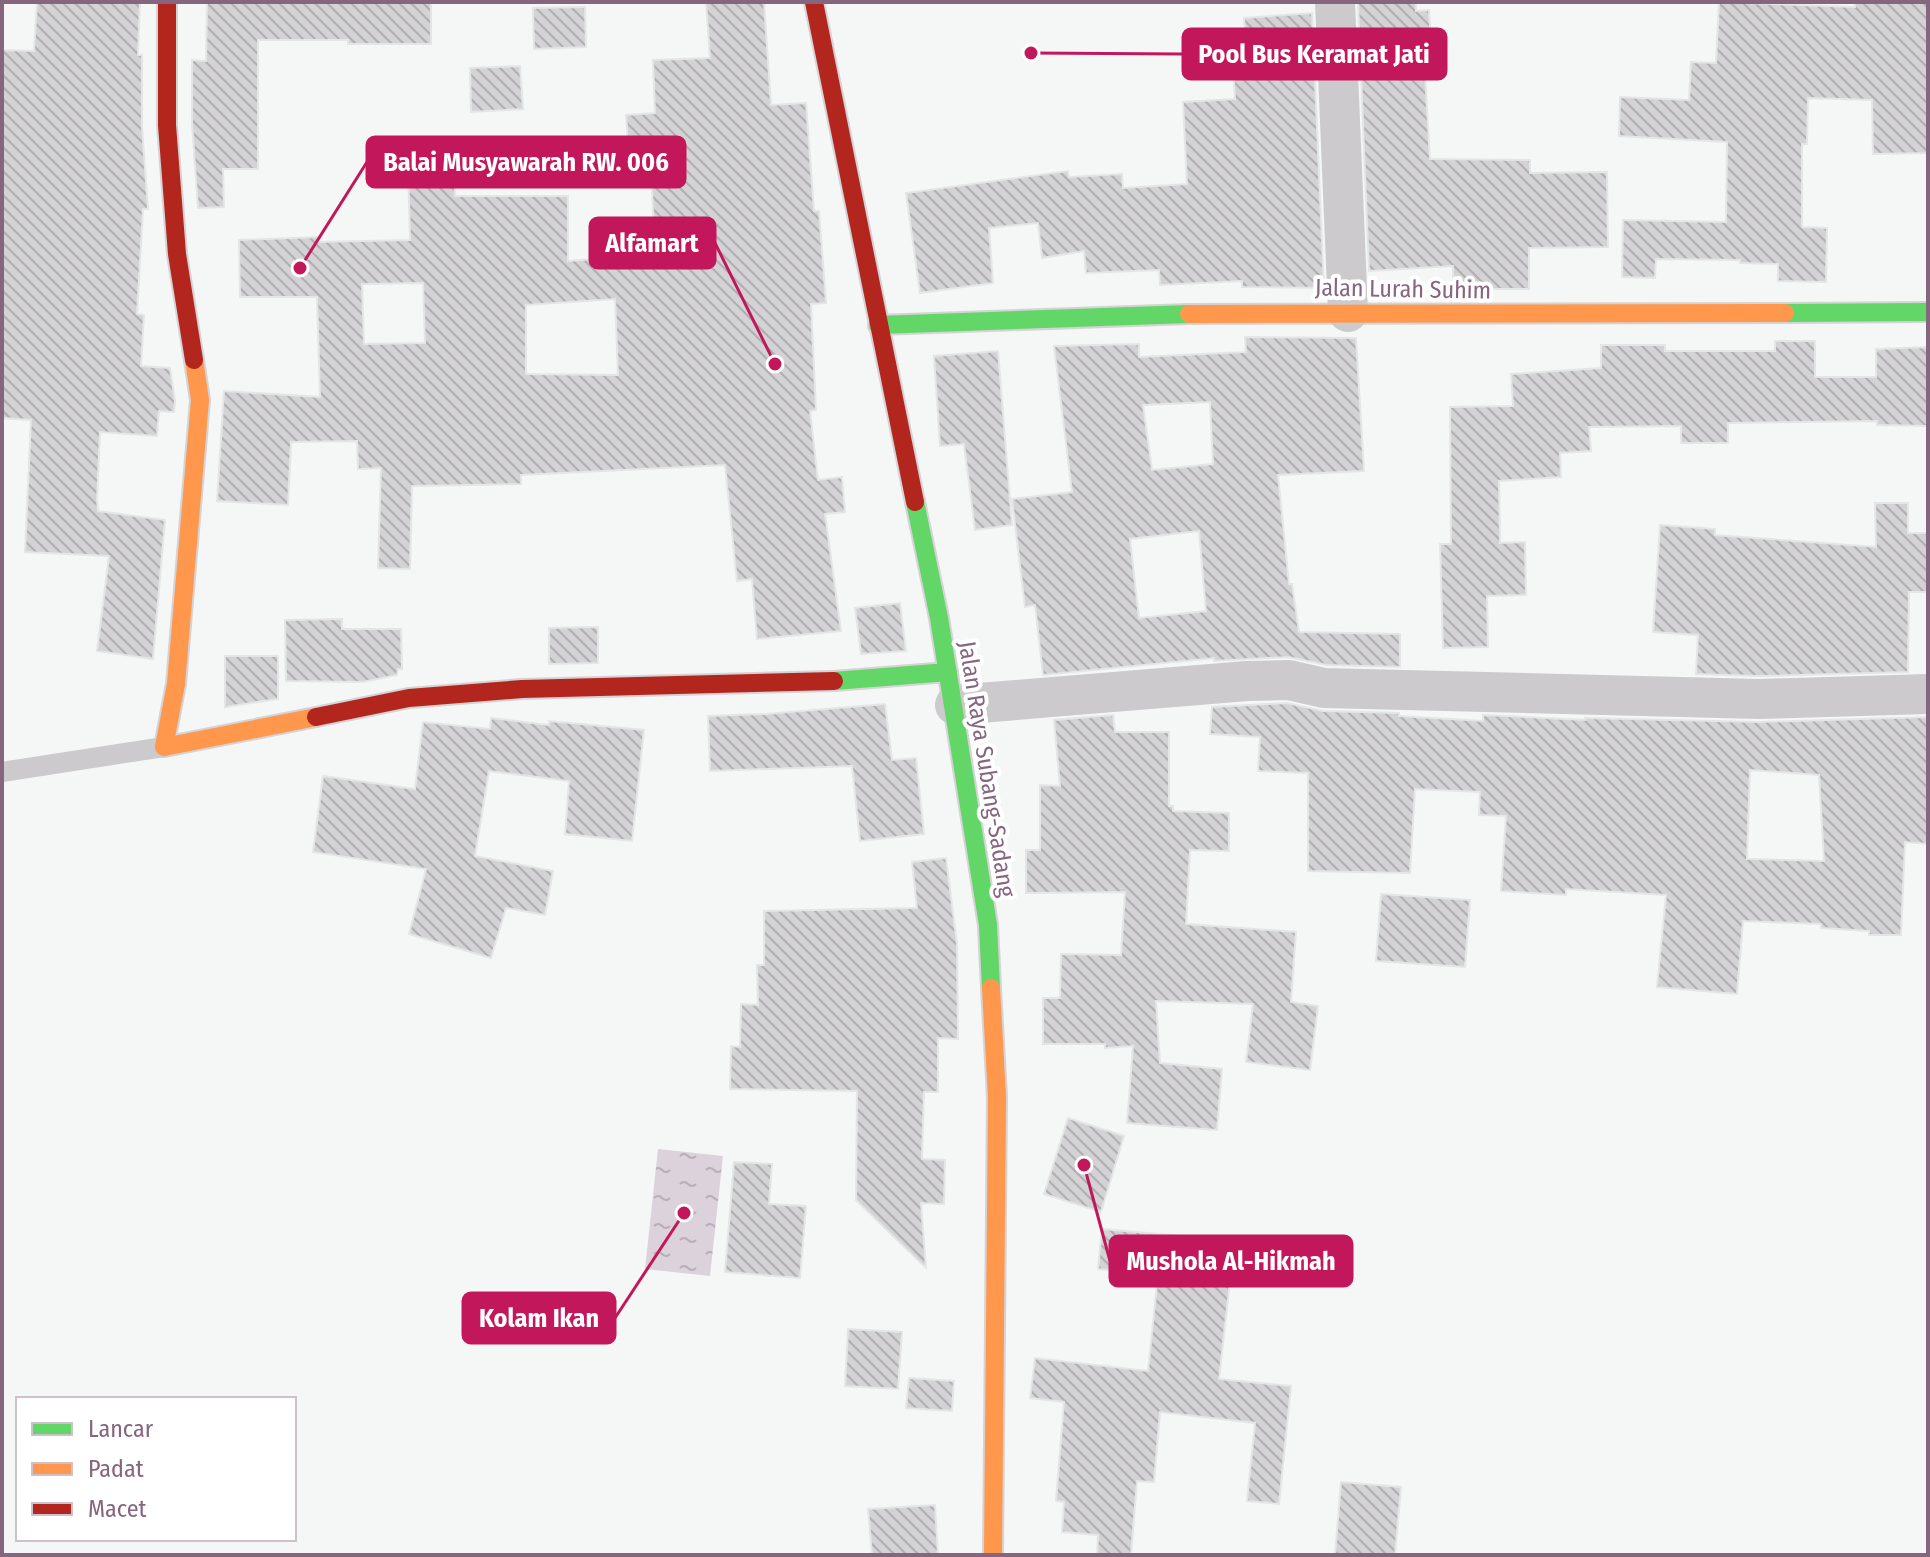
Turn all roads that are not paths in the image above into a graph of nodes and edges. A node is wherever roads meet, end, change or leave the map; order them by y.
1 (167, 2) edge
2 (814, 2) edge
3 (1335, 2) edge
4 (1348, 312) junction
5 (1928, 312) edge
6 (878, 325) junction
7 (951, 689) junction
8 (1928, 694) edge
9 (164, 747) junction
10 (2, 772) edge
11 (993, 1555) edge

1 - 9 street
2 - 6 street, Jalan Raya Subang-Sadang
3 - 4 street
4 - 5 street, Jalan Lurah Suhim
4 - 6 street, Jalan Lurah Suhim
6 - 7 street, Jalan Raya Subang-Sadang
7 - 8 street
7 - 9 street
7 - 11 street, Jalan Raya Subang-Sadang
9 - 10 lane

